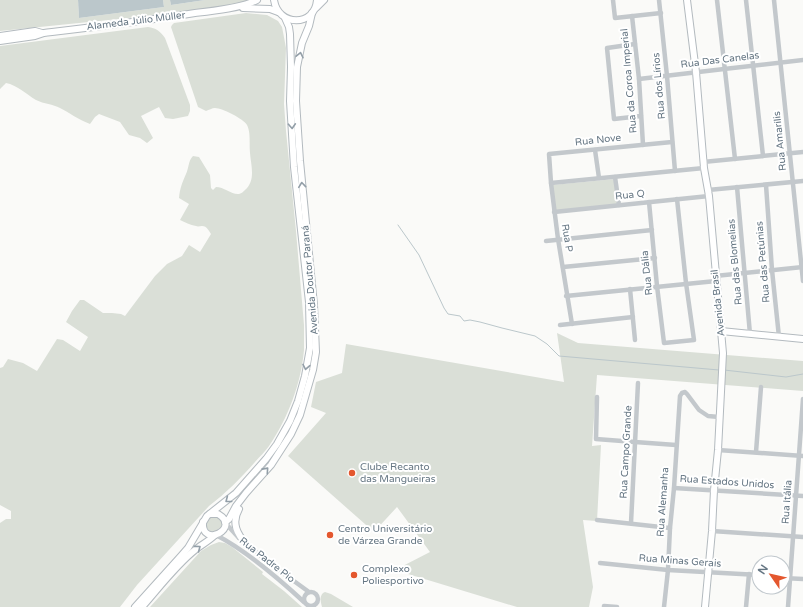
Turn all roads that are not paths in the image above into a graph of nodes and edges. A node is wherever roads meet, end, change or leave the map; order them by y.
1 (257, 0) edge
2 (274, 0) edge
3 (317, 0) edge
4 (324, 0) edge
5 (613, 0) edge
6 (659, 0) edge
7 (687, 0) edge
8 (717, 0) edge
9 (746, 0) edge
10 (774, 0) edge
11 (228, 8) junction
12 (313, 11) junction
13 (278, 12) junction
14 (661, 13) junction
15 (632, 16) junction
16 (285, 18) junction
17 (44, 33) junction
18 (0, 36) edge
19 (0, 41) edge
20 (635, 44) junction
21 (803, 60) edge
22 (781, 62) junction
23 (753, 66) junction
24 (724, 68) junction
25 (696, 72) junction
26 (667, 76) junction
27 (639, 79) junction
28 (641, 116) junction
29 (672, 142) junction
30 (643, 145) junction
31 (595, 150) junction
32 (803, 152) edge
33 (790, 153) junction
34 (550, 154) joint
35 (763, 156) junction
36 (735, 159) junction
37 (704, 165) junction
38 (675, 171) junction
39 (615, 177) junction
40 (599, 178) junction
41 (803, 181) edge
42 (793, 182) junction
43 (551, 183) junction
44 (766, 184) junction
45 (737, 188) junction
46 (708, 193) junction
47 (677, 199) junction
48 (649, 202) junction
49 (619, 205) junction
50 (554, 212) junction
51 (652, 230) junction
52 (546, 240) dead end
53 (558, 240) junction
54 (655, 258) junction
55 (562, 267) junction
56 (802, 267) edge
57 (772, 270) junction
58 (745, 272) junction
59 (716, 278) junction
60 (803, 281) edge
61 (686, 283) junction
62 (658, 286) junction
63 (630, 289) junction
64 (566, 296) junction
65 (633, 318) junction
66 (572, 324) junction
67 (560, 325) dead end
68 (721, 331) junction
69 (750, 334) junction
70 (779, 337) junction
71 (803, 339) edge
72 (635, 340) dead end
73 (638, 382) dead end
74 (761, 387) dead end
75 (597, 397) dead end
76 (803, 399) edge
77 (719, 416) junction
78 (635, 442) junction
79 (676, 445) junction
80 (718, 450) junction
81 (756, 452) junction
82 (801, 456) edge
83 (256, 482) junction
84 (674, 488) junction
85 (714, 490) junction
86 (796, 496) junction
87 (803, 496) edge
88 (210, 514) junction
89 (597, 520) dead end
90 (203, 522) junction
91 (225, 523) junction
92 (631, 523) junction
93 (670, 528) junction
94 (712, 531) junction
95 (215, 535) junction
96 (793, 537) junction
97 (803, 538) edge
98 (247, 545) junction
99 (600, 563) dead end
100 (791, 564) edge
101 (668, 570) junction
102 (708, 572) junction
103 (749, 574) joint
104 (791, 578) edge
105 (803, 579) edge
106 (309, 592) junction
107 (789, 595) edge
108 (318, 600) junction
109 (304, 602) junction
110 (604, 606) dead end
111 (135, 607) edge
112 (142, 607) edge
113 (310, 607) edge
114 (322, 607) edge
115 (617, 607) edge
116 (664, 607) edge
117 (705, 607) edge
118 (746, 607) edge
119 (788, 607) edge

1 - 11 main road, Alameda Júlio Müller
2 - 13 main road
3 - 12 main road, Avenida Doutor Paraná
4 - 12 main road
5 - 15 street
6 - 14 street, Rua dos Lírios
7 - 25 main road, Avenida Brasil
8 - 24 street
9 - 23 street
10 - 22 street, Rua Amarílis
11 - 13 main road, Alameda Júlio Müller
11 - 17 main road, Alameda Júlio Müller
12 - 16 main road
83 -> 12 main road, Avenida Doutor Paraná
13 - 16 main road
14 - 15 street
14 - 26 street, Rua dos Lírios
15 - 20 street, Rua da Coroa Imperial
16 -> 88 main road, Avenida Doutor Paraná
17 - 18 main road, Alameda Júlio Müller
17 - 19 main road, Alameda Júlio Müller
20 - 27 street, Rua da Coroa Imperial
20 - 28 street
21 - 22 street, Rua Das Canelas
22 - 23 street, Rua Das Canelas
22 - 33 street, Rua Amarílis
23 - 24 street, Rua Das Canelas
23 - 35 street
24 - 25 street, Rua Das Canelas
24 - 36 street
25 - 26 street, Rua Das Canelas
25 - 37 main road, Avenida Brasil
26 - 27 street, Rua Das Canelas
26 - 29 street, Rua dos Lírios
27 - 28 street, Rua da Coroa Imperial
28 - 30 street, Rua da Coroa Imperial
29 - 30 street, Rua Nove
29 - 38 street, Rua dos Lírios
30 - 31 street, Rua Nove
31 - 34 street, Rua Nove
31 - 40 street
32 - 33 street
33 - 35 street
33 - 42 street, Rua Amarílis
34 - 43 street, Rua P
35 - 36 street
36 - 37 street
37 - 38 street
37 - 46 main road, Avenida Brasil
38 - 39 street
39 - 40 street
39 - 49 street
40 - 43 street
41 - 42 street, Rua Q
42 - 44 street, Rua Q
42 - 56 street, Rua Amarílis
43 - 50 street, Rua P
44 - 45 street, Rua Q
44 - 57 street, Rua das Petúnias
45 - 46 street, Rua Q
45 - 58 street, Rua das Blomelias
46 - 47 street, Rua Q
46 - 59 main road, Avenida Brasil
47 - 48 street, Rua Q
47 - 61 street
48 - 49 street, Rua Q
48 - 51 street, Rua Dália
49 - 50 street, Rua Q
50 - 53 street, Rua P
51 - 53 street
51 - 54 street, Rua Dália
52 - 53 street
53 - 55 street, Rua P
54 - 55 street
54 - 62 street, Rua Dália
55 - 64 street, Rua P
56 - 57 street
56 - 60 street, Rua Amarílis
57 - 58 street
57 - 70 street, Rua das Petúnias
58 - 59 street
58 - 69 street, Rua das Blomelias
59 - 61 street
59 - 68 main road, Avenida Brasil
61 - 62 street
61 - 62 street, Rua Dália
62 - 63 street
63 - 64 street
63 - 65 street
64 - 66 street, Rua P
65 - 66 street
65 - 72 street
66 - 67 street
68 - 69 main road
68 - 77 main road, Avenida Brasil
69 - 70 main road
70 - 71 main road
73 - 78 street, Rua Campo Grande
74 - 81 street
75 - 78 street
76 - 82 street, Rua Itália
77 - 79 street, Rua Alemanha
77 - 80 main road, Avenida Brasil
78 - 79 street
78 - 92 street, Rua Campo Grande
79 - 84 street, Rua Alemanha
80 - 81 street
80 - 85 main road, Avenida Brasil
81 - 82 street
82 - 86 street, Rua Itália
83 - 91 main road, Avenida Doutor Paraná
83 - 98 main road
84 - 85 street, Rua Estados Unidos
84 - 93 street, Rua Alemanha
85 - 86 street, Rua Estados Unidos
85 - 94 main road, Avenida Brasil
86 - 87 street, Rua Estados Unidos
86 - 96 street, Rua Itália
88 - 90 main road
88 - 91 main road
89 - 92 street
90 - 95 main road
90 - 111 main road
91 - 95 main road
91 - 98 street, Rua Padre Pio
92 - 93 street
93 - 101 street, Rua Alemanha
94 - 96 street
94 - 102 main road, Avenida Brasil
95 - 109 street, Rua Padre Pio
112 -> 95 main road
96 - 97 street
96 - 100 street, Rua Itália
98 - 106 street, Rua Padre Pio
99 - 101 street, Rua Minas Gerais
101 - 102 street, Rua Minas Gerais
101 - 116 street, Rua Alemanha
102 - 103 street, Rua Minas Gerais
102 - 117 main road, Avenida Brasil
103 - 118 street
104 - 105 street
106 - 108 street
106 - 109 street
107 - 119 street, Rua Itália
108 - 113 street
108 - 114 street
109 - 113 street
110 - 115 street

